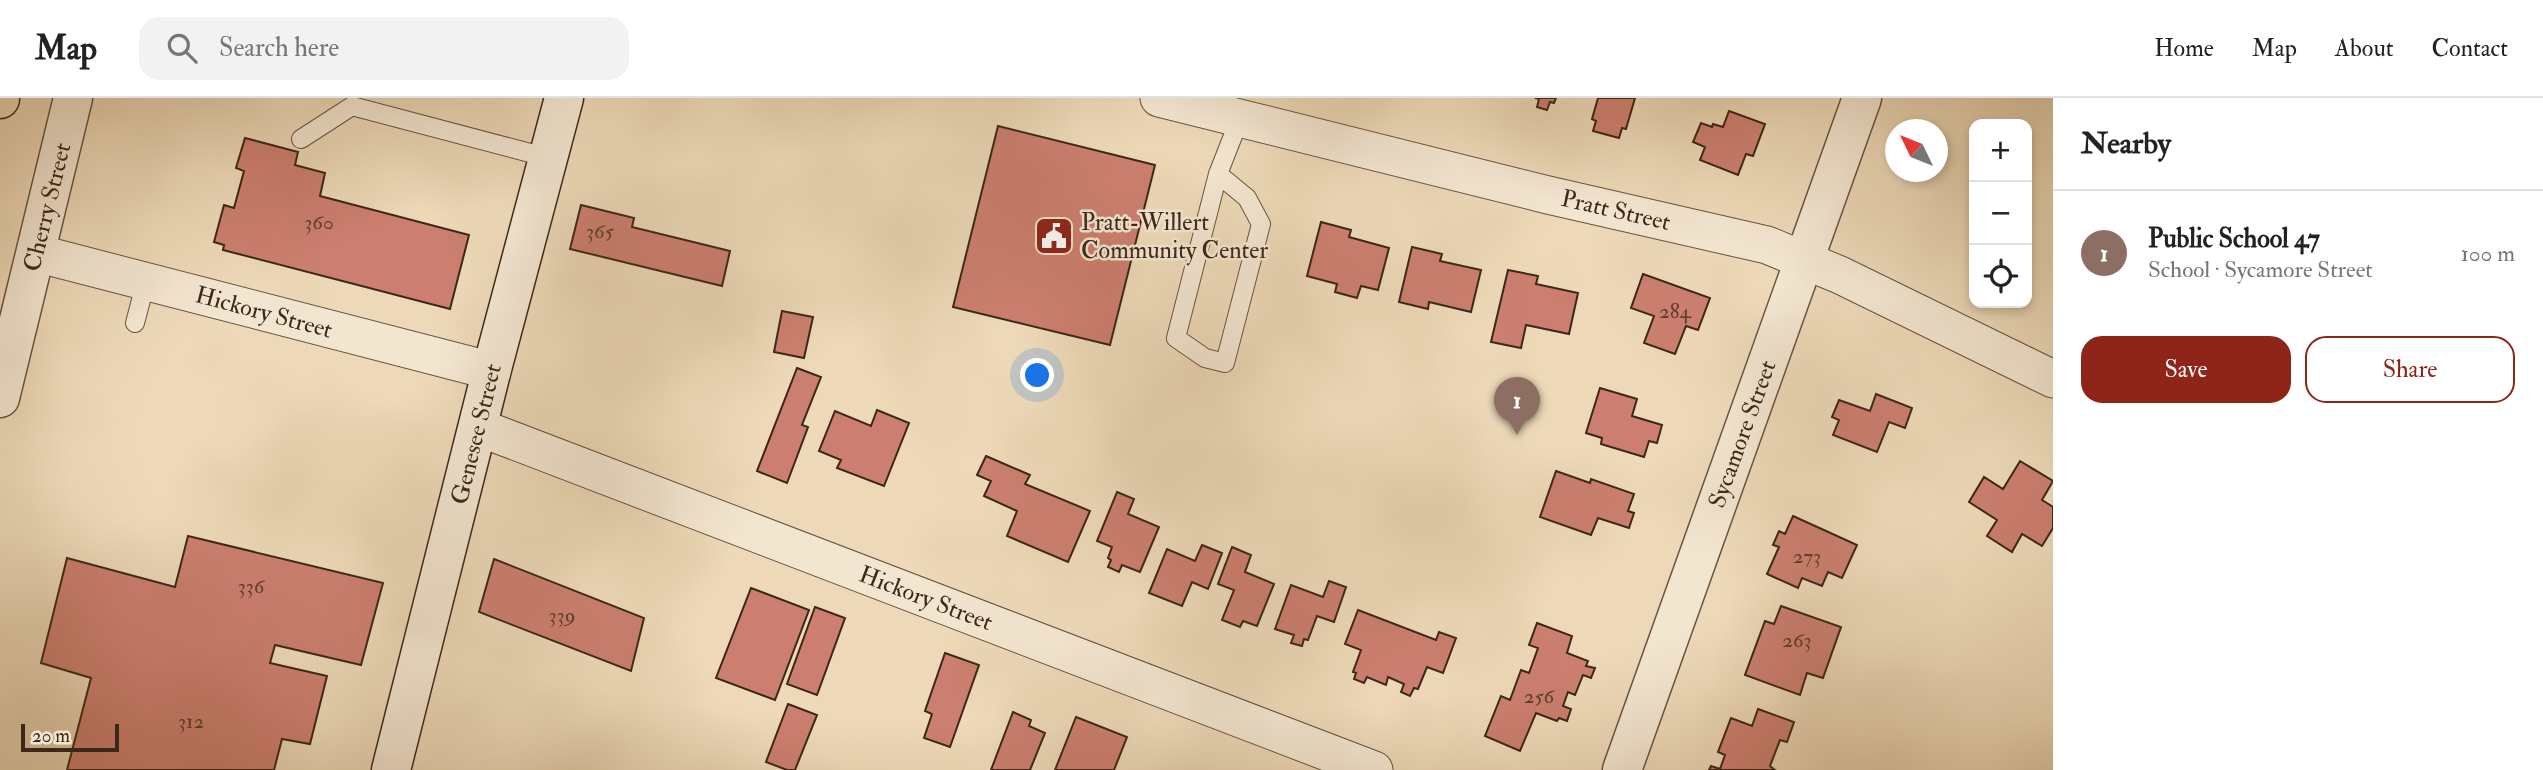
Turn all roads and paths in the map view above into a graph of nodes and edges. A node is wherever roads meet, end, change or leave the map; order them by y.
1 (73, 98) edge
2 (564, 98) edge
3 (1159, 98) edge
4 (1862, 98) edge
5 (1240, 118) junction
6 (301, 139) dead end
7 (549, 158) junction
8 (1218, 174) junction
9 (36, 253) junction
10 (1805, 259) junction
11 (146, 281) junction
12 (135, 323) dead end
13 (492, 371) junction
14 (2053, 380) edge
15 (0, 398) edge
16 (478, 427) junction
17 (391, 770) edge
18 (1374, 770) edge
19 (1622, 770) edge

1 - 9 street, Cherry Street
2 - 7 street, Genesee Street
3 - 5 street, Pratt Street
4 - 10 street, Sycamore Street
5 - 8 lane
5 - 10 street, Pratt Street
6 - 7 lane
7 - 13 street, Genesee Street
8 - 8 lane
9 - 11 street, Hickory Street
9 - 15 street, Cherry Street
10 - 14 street, Pratt Street
10 - 19 street, Sycamore Street
11 - 12 lane
11 - 13 street, Hickory Street
13 - 16 street, Genesee Street
16 - 17 street, Genesee Street
16 - 18 street, Hickory Street

